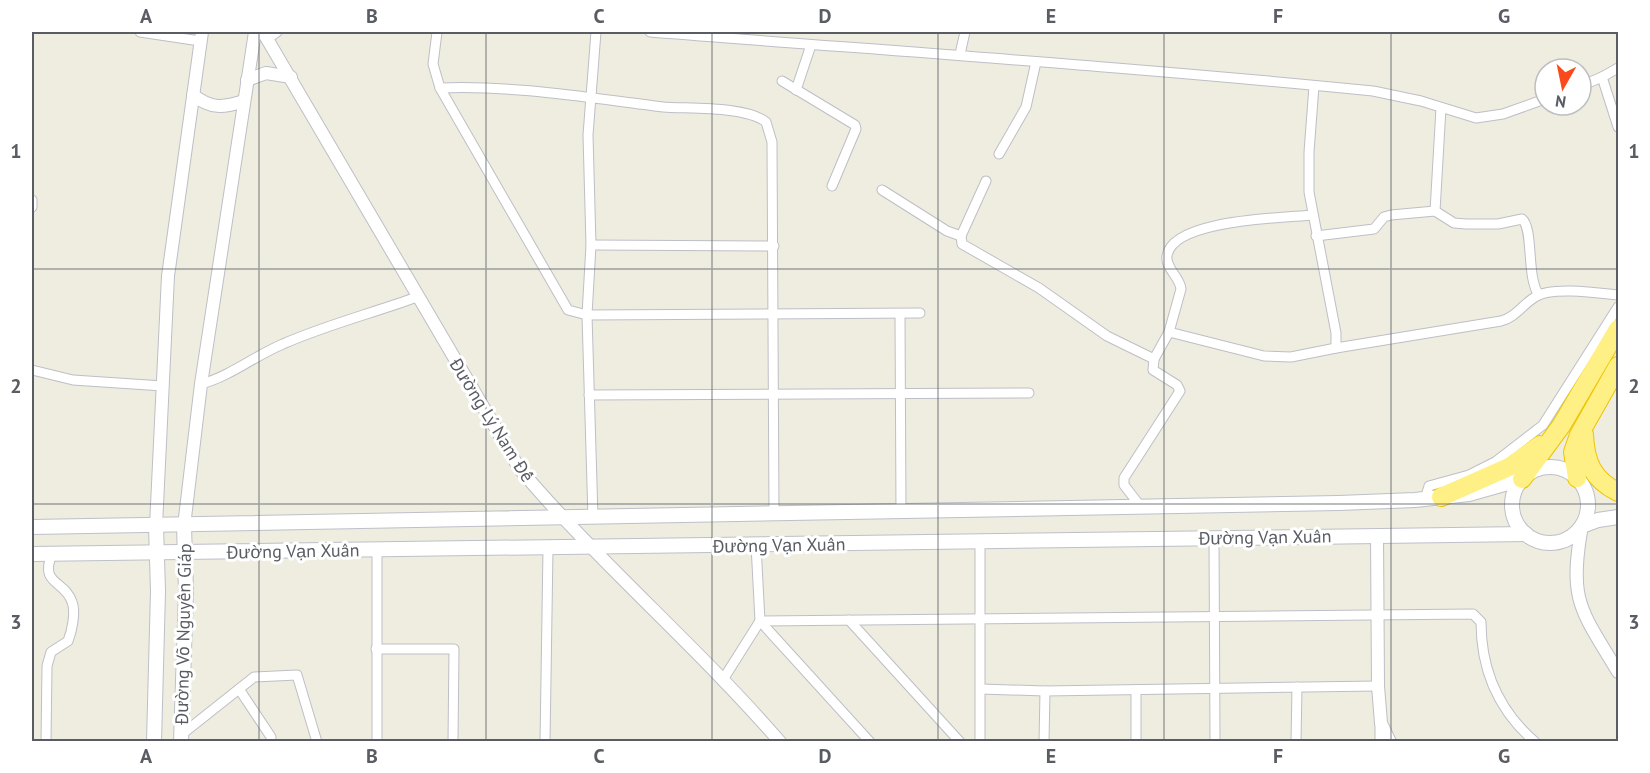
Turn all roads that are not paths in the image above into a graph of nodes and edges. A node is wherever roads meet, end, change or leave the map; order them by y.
1 (140, 32) edge
2 (255, 32) edge
3 (437, 32) edge
4 (597, 32) edge
5 (650, 32) edge
6 (783, 32) edge
7 (965, 32) edge
8 (678, 33) edge
9 (269, 34) edge
10 (201, 36) edge
11 (781, 42) junction
12 (811, 45) junction
13 (960, 54) junction
14 (1036, 62) junction
15 (1618, 68) edge
16 (291, 76) junction
17 (1602, 77) junction
18 (247, 80) junction
19 (782, 81) dead end
20 (1593, 81) edge
21 (1314, 86) junction
22 (440, 88) junction
23 (796, 90) junction
24 (193, 94) junction
25 (590, 96) junction
26 (244, 101) junction
27 (1533, 103) edge
28 (1441, 108) junction
29 (1618, 127) edge
30 (999, 154) dead end
31 (986, 181) dead end
32 (832, 186) dead end
33 (882, 190) dead end
34 (32, 200) edge
35 (32, 207) edge
36 (1435, 211) junction
37 (1312, 215) junction
38 (961, 236) junction
39 (1316, 236) junction
40 (591, 245) junction
41 (774, 246) junction
42 (1539, 295) junction
43 (1618, 295) edge
44 (417, 297) junction
45 (1618, 307) edge
46 (920, 313) dead end
47 (774, 314) junction
48 (587, 315) junction
49 (900, 315) junction
50 (1618, 329) edge
51 (1169, 332) junction
52 (1336, 348) junction
53 (1154, 359) junction
54 (1618, 366) edge
55 (32, 370) edge
56 (201, 384) junction
57 (163, 386) junction
58 (1029, 393) dead end
59 (900, 394) junction
60 (589, 395) junction
61 (772, 396) junction
62 (1561, 426) junction
63 (1583, 426) junction
64 (1577, 478) junction
65 (1522, 479) junction
66 (1618, 493) edge
67 (1433, 498) junction
68 (1141, 507) junction
69 (901, 512) junction
70 (774, 514) junction
71 (1618, 517) edge
72 (593, 518) junction
73 (563, 519) junction
74 (156, 526) junction
75 (184, 526) junction
76 (1582, 526) junction
77 (32, 527) edge
78 (1526, 534) junction
79 (1377, 536) junction
80 (1214, 538) junction
81 (980, 542) junction
82 (756, 545) junction
83 (595, 548) junction
84 (548, 549) junction
85 (377, 550) junction
86 (157, 552) junction
87 (185, 552) junction
88 (32, 554) edge
89 (52, 554) junction
90 (1377, 614) junction
91 (1215, 615) junction
92 (982, 619) junction
93 (849, 620) junction
94 (760, 621) junction
95 (376, 649) junction
96 (1618, 672) edge
97 (724, 678) junction
98 (1378, 686) junction
99 (1215, 687) junction
100 (1297, 687) junction
101 (239, 689) junction
102 (981, 689) junction
103 (1136, 690) junction
104 (1045, 691) junction
105 (1381, 723) junction
106 (271, 737) dead end
107 (181, 738) edge
108 (46, 741) edge
109 (154, 741) edge
110 (317, 741) edge
111 (377, 741) edge
112 (453, 741) edge
113 (545, 741) edge
114 (780, 741) edge
115 (870, 741) edge
116 (960, 741) edge
117 (980, 741) edge
118 (1044, 741) edge
119 (1136, 741) edge
120 (1215, 741) edge
121 (1296, 741) edge
122 (1380, 741) edge
123 (1390, 741) edge
124 (1535, 741) edge

1 - 10 street
2 - 18 street
3 - 22 street
4 - 25 street
5 - 8 street
6 - 11 street
7 - 13 street
8 - 11 street
9 - 16 street, Đường Lý Nam Đế
10 - 24 street
11 - 12 street
12 - 13 street
12 - 23 street
13 - 14 street
14 - 21 street
14 - 30 street
15 - 17 street
16 - 18 street
16 - 44 street, Đường Lý Nam Đế
17 - 20 street
17 - 29 street
18 - 26 street
19 - 23 street
21 - 28 street
21 - 37 street
22 - 25 street
22 - 48 street
23 - 32 street
24 - 26 street
24 - 57 street
25 - 40 street
25 - 41 street
26 - 56 street
27 - 28 street
28 - 36 street
31 - 38 street
33 - 38 street
34 - 35 street
36 - 39 street
36 - 42 street
37 - 39 street
37 - 51 street
38 - 53 street
39 - 52 street
40 - 41 street
40 - 48 street
41 - 47 street
42 - 43 street
42 - 52 street
44 - 56 street
44 - 73 street, Đường Lý Nam Đế
45 - 67 street
46 - 49 street
47 - 48 street
47 - 49 street
47 - 61 street
48 - 60 street
49 - 59 street
50 - 62 highway
51 - 52 street
51 - 53 street
53 - 68 street
54 - 63 highway
55 - 57 street
56 - 75 street
57 - 74 street
58 - 59 street
59 - 61 street
59 - 69 street
60 - 61 street
60 - 72 street
61 - 70 street
62 - 65 highway
62 - 67 highway
63 - 64 highway
63 - 66 highway
64 - 65 main road
64 - 66 main road
64 - 76 main road
65 - 67 main road, Đường Vạn Xuân
65 - 78 main road
67 - 68 main road, Đường Vạn Xuân
68 - 69 main road, Đường Vạn Xuân
69 - 70 main road, Đường Vạn Xuân
70 - 72 main road, Đường Vạn Xuân
71 - 76 main road
72 - 73 main road, Đường Vạn Xuân
73 - 75 main road, Đường Vạn Xuân
73 - 83 street, Đường Lý Nam Đế
74 - 75 main road, Đường Vạn Xuân
74 - 77 main road, Đường Vạn Xuân
74 - 86 main road, Đường Võ Nguyên Giáp
75 - 87 main road, Đường Võ Nguyên Giáp
76 - 78 main road
76 - 96 street
78 - 79 main road, Đường Vạn Xuân
79 - 80 main road, Đường Vạn Xuân
79 - 90 street
80 - 81 main road, Đường Vạn Xuân
80 - 91 street
81 - 82 main road, Đường Vạn Xuân
81 - 92 street
82 - 83 main road, Đường Vạn Xuân
82 - 94 street
83 - 84 main road, Đường Vạn Xuân
83 - 97 street, Đường Lý Nam Đế
84 - 85 main road, Đường Vạn Xuân
84 - 113 street
85 - 87 main road, Đường Vạn Xuân
85 - 95 street
86 - 87 main road, Đường Vạn Xuân
86 - 89 main road, Đường Vạn Xuân
86 - 109 main road, Đường Võ Nguyên Giáp
87 - 107 main road, Đường Võ Nguyên Giáp
88 - 89 main road, Đường Vạn Xuân
89 - 108 street
90 - 91 street
90 - 98 street
90 - 124 street
91 - 92 street
91 - 99 street
92 - 93 street
92 - 102 street
93 - 94 street
93 - 116 street
94 - 97 street
94 - 115 street
95 - 111 street
95 - 112 street
97 - 114 street, Đường Lý Nam Đế
98 - 100 street
98 - 105 street
99 - 100 street
99 - 103 street
99 - 120 street
100 - 121 street
101 - 106 street
101 - 107 street
101 - 110 street
102 - 104 street
102 - 117 street
103 - 104 street
103 - 119 street
104 - 118 street
105 - 122 street
105 - 123 street

